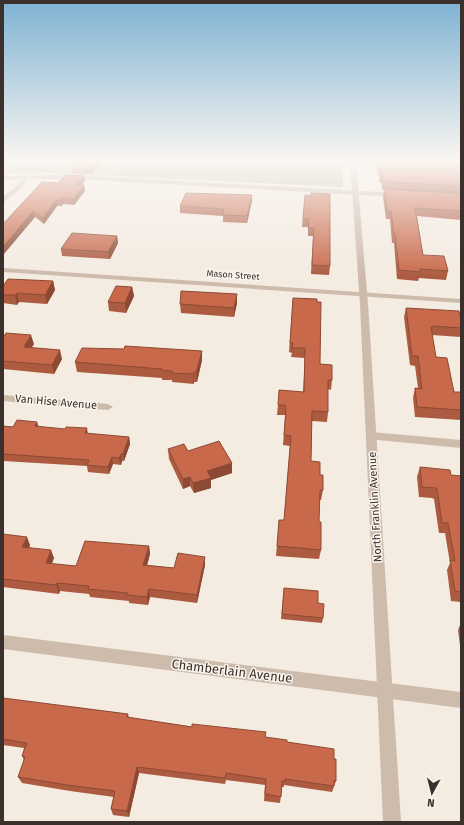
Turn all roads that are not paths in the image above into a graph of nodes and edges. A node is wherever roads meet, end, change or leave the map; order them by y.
1 (356, 200) edge
2 (3, 270) edge
3 (363, 294) junction
4 (461, 301) edge
5 (3, 398) edge
6 (108, 407) dead end
7 (371, 436) junction
8 (461, 444) edge
9 (3, 642) edge
10 (385, 691) junction
11 (461, 700) edge
12 (392, 822) edge

1 - 3 street, North Franklin Avenue
2 - 3 street, Mason Street
3 - 4 street, Mason Street
3 - 7 street, North Franklin Avenue
5 - 6 street, Van Hise Avenue
7 - 8 street
7 - 10 street, North Franklin Avenue
9 - 10 street, Chamberlain Avenue
10 - 11 street, Chamberlain Avenue
10 - 12 street, North Franklin Avenue

